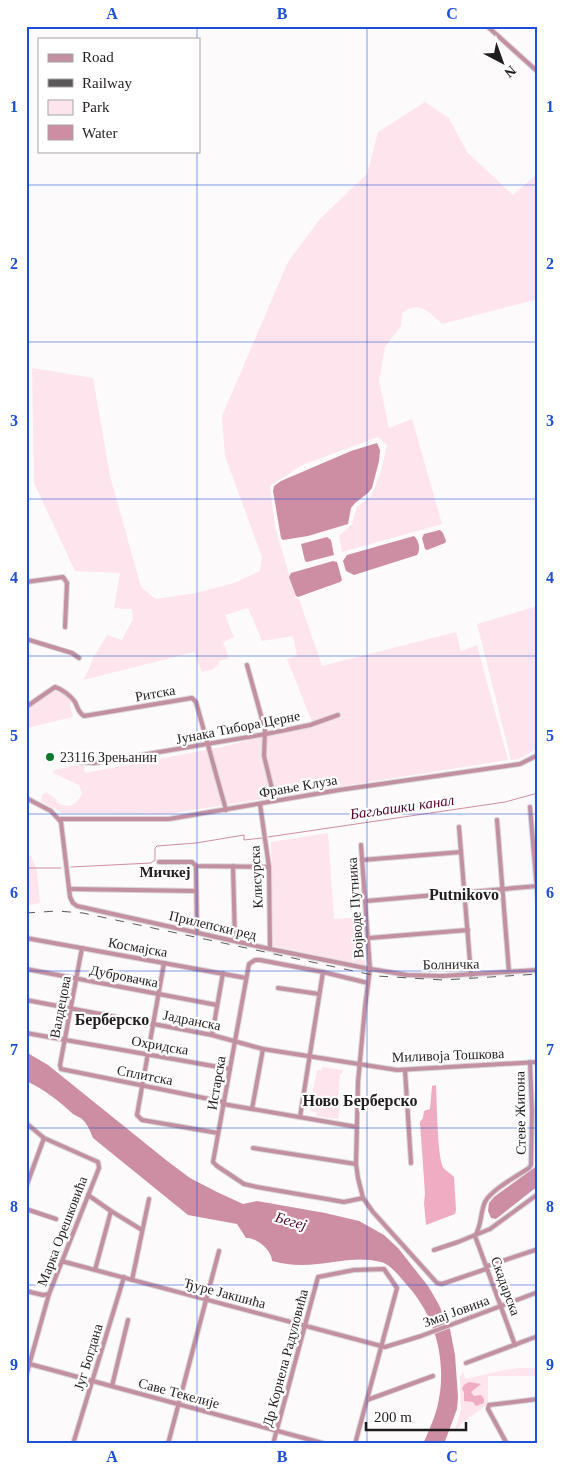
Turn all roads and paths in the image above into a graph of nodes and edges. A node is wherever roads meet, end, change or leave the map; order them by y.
1 (487, 26) edge
2 (538, 72) edge
3 (26, 582) edge
4 (65, 627) dead end
5 (26, 639) edge
6 (79, 658) dead end
7 (247, 665) dead end
8 (26, 708) edge
9 (338, 715) dead end
10 (266, 734) junction
11 (209, 744) junction
12 (538, 755) edge
13 (80, 762) dead end
14 (26, 798) edge
15 (275, 801) junction
16 (260, 804) junction
17 (530, 807) dead end
18 (226, 810) junction
19 (60, 820) junction
20 (497, 820) dead end
21 (460, 827) dead end
22 (361, 845) dead end
23 (461, 852) junction
24 (362, 860) junction
25 (159, 862) dead end
26 (196, 866) junction
27 (233, 866) junction
28 (269, 868) junction
29 (537, 886) edge
30 (69, 889) junction
31 (503, 889) junction
32 (196, 892) junction
33 (465, 892) junction
34 (366, 901) junction
35 (538, 902) edge
36 (468, 930) junction
37 (197, 933) junction
38 (26, 938) edge
39 (369, 938) junction
40 (235, 942) junction
41 (82, 948) junction
42 (270, 949) junction
43 (164, 963) junction
44 (364, 968) joint
45 (26, 969) edge
46 (370, 969) junction
47 (538, 970) edge
48 (323, 972) junction
49 (510, 972) junction
50 (223, 974) junction
51 (471, 975) junction
52 (246, 978) junction
53 (76, 979) junction
54 (368, 983) junction
55 (278, 988) dead end
56 (158, 994) junction
57 (319, 994) junction
58 (26, 1000) edge
59 (217, 1005) junction
60 (71, 1009) junction
61 (153, 1024) junction
62 (26, 1033) edge
63 (212, 1035) junction
64 (65, 1040) junction
65 (235, 1041) junction
66 (263, 1049) junction
67 (148, 1055) junction
68 (309, 1056) junction
69 (530, 1062) junction
70 (538, 1062) edge
71 (360, 1064) junction
72 (230, 1069) junction
73 (62, 1070) joint
74 (405, 1070) junction
75 (142, 1086) junction
76 (224, 1103) junction
77 (252, 1109) junction
78 (300, 1117) junction
79 (26, 1123) edge
80 (357, 1127) junction
81 (218, 1133) junction
82 (44, 1138) junction
83 (253, 1148) dead end
84 (411, 1163) dead end
85 (356, 1164) junction
86 (26, 1187) edge
87 (538, 1194) edge
88 (88, 1195) junction
89 (363, 1198) junction
90 (149, 1199) dead end
91 (26, 1209) edge
92 (111, 1211) junction
93 (56, 1220) dead end
94 (482, 1222) junction
95 (490, 1229) junction
96 (142, 1230) junction
97 (475, 1236) junction
98 (538, 1249) edge
99 (434, 1250) dead end
100 (219, 1251) dead end
101 (62, 1262) junction
102 (486, 1267) junction
103 (95, 1270) junction
104 (124, 1277) junction
105 (132, 1280) junction
106 (26, 1291) edge
107 (538, 1292) edge
108 (49, 1294) junction
109 (206, 1300) junction
110 (501, 1306) junction
111 (128, 1320) dead end
112 (305, 1326) junction
113 (538, 1336) edge
114 (515, 1345) junction
115 (382, 1346) junction
116 (466, 1363) dead end
117 (28, 1364) edge
118 (26, 1376) edge
119 (433, 1376) dead end
120 (92, 1381) junction
121 (112, 1386) junction
122 (538, 1398) edge
123 (367, 1400) junction
124 (178, 1404) junction
125 (277, 1430) junction
126 (73, 1444) edge
127 (168, 1444) edge
128 (273, 1444) edge
129 (326, 1444) edge
130 (355, 1444) edge
131 (507, 1444) edge

1 - 2 street
3 - 4 street
5 - 6 street
7 - 10 street
8 - 11 street, Ритска
9 - 10 street, Јунака Тибора Церне
10 - 11 street, Јунака Тибора Церне
10 - 15 street
11 - 13 street, Јунака Тибора Церне
11 - 18 street, Ритска
12 - 15 street, Фрање Клуза
14 - 19 street
15 - 16 street, Фрање Клуза
16 - 18 street, Фрање Клуза
16 - 28 street, Клисурска
17 - 29 street
18 - 19 street, Фрање Клуза
19 - 30 street
20 - 31 street
21 - 23 street
22 - 24 street, Војводе Путника
23 - 24 street
23 - 33 street
24 - 34 street, Војводе Путника
25 - 26 street
26 - 27 street
26 - 32 street
27 - 28 street
27 - 40 street
28 - 42 street, Клисурска
29 - 31 street
29 - 35 street
30 - 32 street
30 - 37 street, Прилепски ред
31 - 33 street
31 - 49 street
32 - 37 street
33 - 34 street
33 - 36 street
34 - 39 street, Војводе Путника
36 - 39 street
36 - 51 street
37 - 40 street, Прилепски ред
38 - 41 street, Космајска
39 - 46 street, Војводе Путника
40 - 42 street, Прилепски ред
41 - 43 street, Космајска
41 - 53 street, Валдецова
42 - 44 street, Прилепски ред
43 - 50 street, Космајска
43 - 56 street
44 - 46 street, Болничка
45 - 53 street, Дубровачка
46 - 51 street, Болничка
46 - 54 street, Војводе Путника
47 - 49 street, Болничка
48 - 52 street
48 - 54 street
48 - 57 street
49 - 51 street, Болничка
50 - 52 street, Космајска
50 - 59 street
52 - 65 street, Истарска
53 - 56 street, Дубровачка
53 - 60 street, Валдецова
54 - 71 street, Војводе Путника
55 - 57 street
56 - 59 street, Дубровачка
56 - 61 street
57 - 68 street
58 - 60 street, Јадранска
59 - 63 street
60 - 61 street, Јадранска
60 - 64 street, Валдецова
61 - 63 street, Јадранска
61 - 67 street
62 - 64 street, Охридска
63 - 65 street, Јадранска
64 - 67 street, Охридска
64 - 73 street, Валдецова
65 - 66 street, Јадранска
65 - 72 street, Истарска
66 - 68 street, Јадранска
66 - 77 street
67 - 72 street, Охридска
67 - 75 street
68 - 71 street, Миливоја Тошкова
68 - 78 street
69 - 70 street, Миливоја Тошкова
69 - 74 street, Миливоја Тошкова
69 - 94 street, Стеве Жигона
71 - 74 street, Миливоја Тошкова
71 - 80 street, Војводе Путника
72 - 76 street, Истарска
73 - 75 street, Сплитска
74 - 84 street
75 - 76 street, Сплитска
75 - 81 street
76 - 77 street, Сплитска
76 - 81 street, Истарска
77 - 78 street, Сплитска
78 - 80 street, Сплитска
79 - 82 street
80 - 85 street, Војводе Путника
81 - 89 street, Истарска
82 - 86 street
82 - 88 street, Марка Орешковића
83 - 85 street
85 - 89 street, Војводе Путника
87 - 95 street
88 - 92 street
88 - 101 street, Марка Орешковића
89 - 102 street
90 - 96 street
91 - 93 street
92 - 96 street
92 - 103 street
94 - 95 street
94 - 97 street
95 - 97 street
96 - 105 street
97 - 99 street
97 - 102 street, Скадарска
98 - 102 street
100 - 109 street
101 - 103 street, Ђуре Јакшића
101 - 108 street, Марка Орешковића
102 - 110 street, Скадарска
103 - 104 street, Ђуре Јакшића
104 - 105 street, Ђуре Јакшића
104 - 120 street, Југ Богдана
105 - 109 street, Ђуре Јакшића
106 - 108 street
107 - 110 street, Змај Јовина
108 - 117 street, Марка Орешковића
109 - 112 street, Ђуре Јакшића
109 - 124 street
110 - 114 street, Скадарска
110 - 115 street, Змај Јовина
111 - 121 street, Југ Богдана
112 - 115 street, Ђуре Јакшића
112 - 115 street, Др Корнела Радуловића
112 - 125 street, Др Корнела Радуловића
113 - 114 street
114 - 116 street
115 - 123 street
117 - 118 street, Марка Орешковића
117 - 120 street, Саве Текелије
119 - 123 street
120 - 121 street, Саве Текелије
120 - 126 street, Југ Богдана
121 - 124 street, Саве Текелије
122 - 131 street
123 - 130 street
124 - 125 street, Саве Текелије
124 - 127 street
125 - 128 street, Др Корнела Радуловића
125 - 129 street, Саве Текелије

